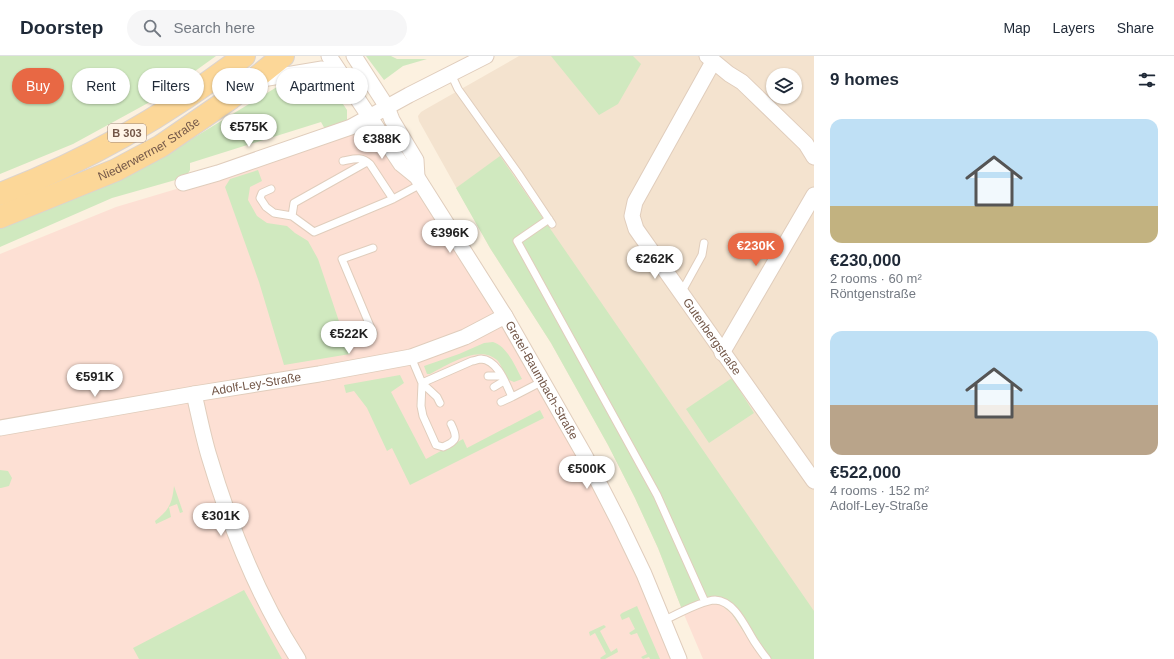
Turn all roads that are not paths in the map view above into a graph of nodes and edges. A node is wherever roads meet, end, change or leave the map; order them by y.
1 (244, 56) edge
2 (329, 56) edge
3 (354, 56) edge
4 (486, 56) edge
5 (710, 59) edge
6 (287, 65) edge
7 (322, 68) edge
8 (337, 68) edge
9 (451, 74) junction
10 (362, 104) edge
11 (387, 107) junction
12 (371, 117) junction
13 (814, 157) edge
14 (342, 161) dead end
15 (367, 162) junction
16 (419, 180) junction
17 (183, 183) dead end
18 (271, 189) dead end
19 (0, 194) edge
20 (814, 195) edge
21 (393, 199) junction
22 (292, 216) junction
23 (0, 217) edge
24 (704, 243) dead end
25 (373, 248) dead end
26 (681, 294) junction
27 (505, 316) junction
28 (373, 332) dead end
29 (722, 353) junction
30 (411, 357) junction
31 (488, 376) dead end
32 (503, 379) junction
33 (543, 380) junction
34 (422, 383) junction
35 (494, 387) dead end
36 (194, 394) junction
37 (512, 397) junction
38 (501, 402) dead end
39 (440, 403) dead end
40 (451, 424) dead end
41 (0, 428) edge
42 (814, 481) edge
43 (705, 602) junction
44 (663, 621) junction
45 (298, 659) edge
46 (679, 659) edge
47 (766, 659) edge

1 - 19 main road, Niederwerrner Straße / B 303
2 - 8 street, Gretel-Baumbach-Straße
3 - 11 street, Gretel-Baumbach-Straße
4 - 9 street
5 - 13 street
5 - 26 street, Gutenbergstraße
6 - 7 street
6 - 23 main road, Niederwerrner Straße / B 303
9 - 11 street
9 - 43 lane
10 - 12 street, Gretel-Baumbach-Straße
11 - 12 street
11 - 16 street, Gretel-Baumbach-Straße
12 - 16 street, Gretel-Baumbach-Straße
12 - 17 street
14 - 15 lane
15 - 21 lane
15 - 22 lane
16 - 21 lane
16 - 27 street, Gretel-Baumbach-Straße
18 - 22 lane
20 - 29 street
21 - 22 lane
24 - 26 lane
25 - 28 lane
26 - 29 street, Gutenbergstraße
27 - 30 street, Adolf-Ley-Straße
27 - 33 street, Gretel-Baumbach-Straße
29 - 42 street, Gutenbergstraße
30 - 34 lane
30 - 36 street, Adolf-Ley-Straße
31 - 32 lane
32 - 34 lane
32 - 35 lane
32 - 37 lane
33 - 37 lane
33 - 44 street, Gretel-Baumbach-Straße
34 - 39 lane
34 - 40 lane
36 - 41 street, Adolf-Ley-Straße
36 - 45 street
37 - 38 lane
43 - 44 lane
43 - 47 lane
44 - 46 street, Gretel-Baumbach-Straße

